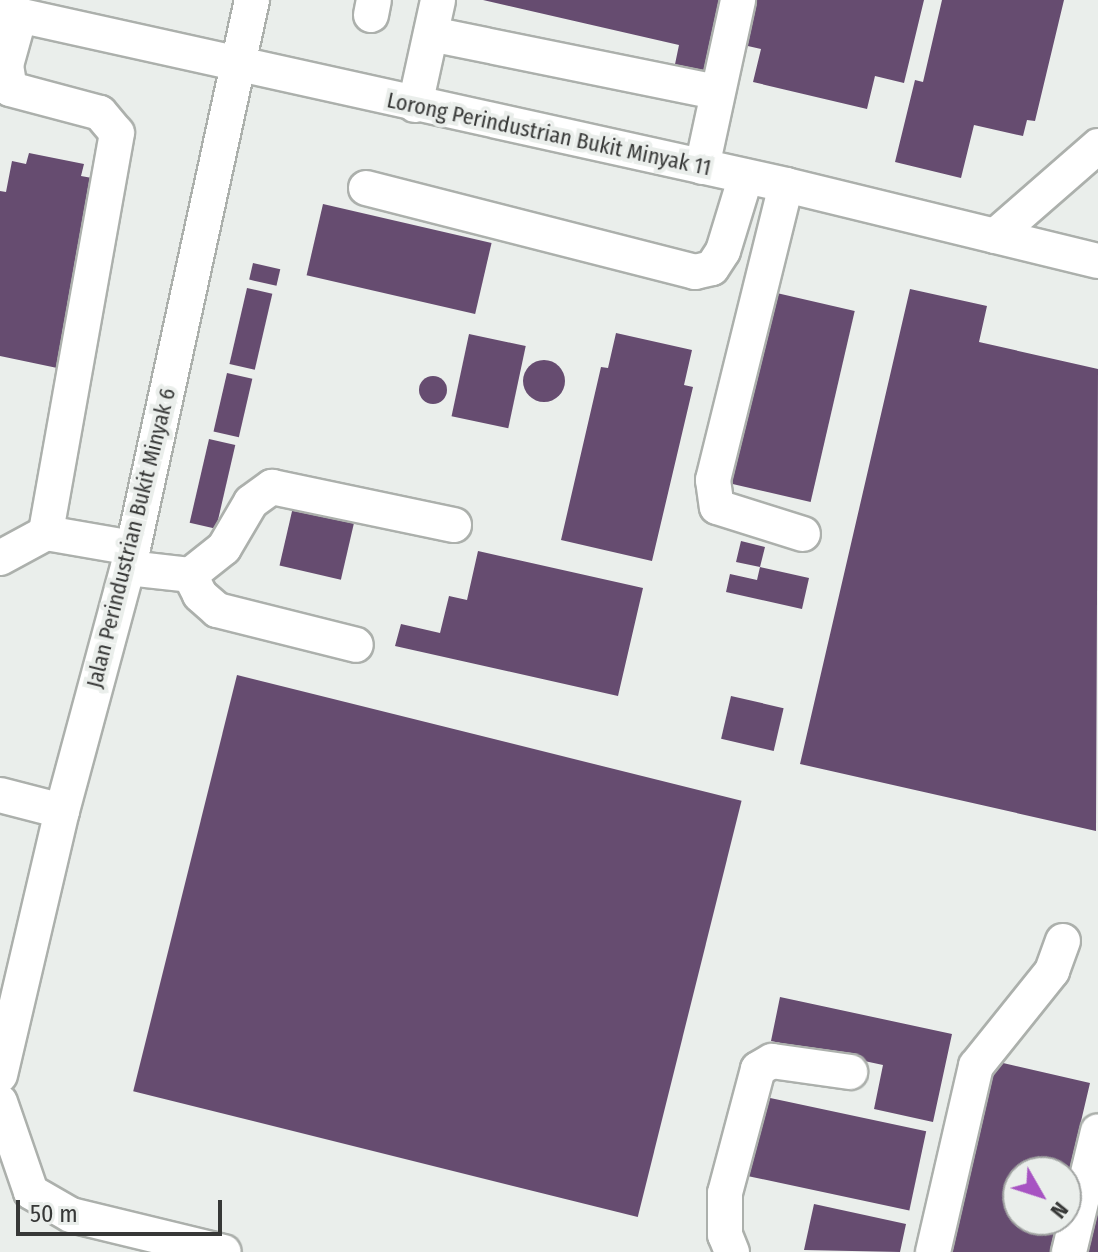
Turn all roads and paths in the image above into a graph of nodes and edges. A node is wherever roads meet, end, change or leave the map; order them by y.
1 (252, 0) edge
2 (438, 0) edge
3 (738, 0) edge
4 (10, 13) edge
5 (431, 34) junction
6 (236, 66) junction
7 (716, 92) junction
8 (415, 105) junction
9 (1098, 146) edge
10 (702, 167) junction
11 (746, 176) junction
12 (786, 185) junction
13 (366, 188) dead end
14 (995, 236) junction
15 (1098, 261) edge
16 (454, 525) dead end
17 (46, 533) junction
18 (803, 534) dead end
19 (0, 558) edge
20 (130, 558) junction
21 (190, 575) junction
22 (356, 645) dead end
23 (0, 795) edge
24 (62, 811) junction
25 (1063, 941) dead end
26 (850, 1072) dead end
27 (0, 1075) edge
28 (0, 1102) edge
29 (1098, 1131) edge
30 (143, 1242) edge
31 (224, 1252) edge
32 (732, 1252) edge
33 (933, 1252) edge
34 (1069, 1252) edge

1 - 6 street, Jalan Perindustrian Bukit Minyak 6
2 - 5 street
3 - 7 street
4 - 6 street, Lorong Perindustrian Bukit Minyak 11
4 - 17 street
5 - 7 street
5 - 8 street
6 - 8 street, Lorong Perindustrian Bukit Minyak 11
6 - 20 street, Jalan Perindustrian Bukit Minyak 6
7 - 10 street
8 - 10 street, Lorong Perindustrian Bukit Minyak 11
9 - 14 street
10 - 11 street, Lorong Perindustrian Bukit Minyak 11
11 - 12 street, Lorong Perindustrian Bukit Minyak 11
11 - 13 street
12 - 14 street, Lorong Perindustrian Bukit Minyak 11
12 - 18 street
14 - 15 street, Lorong Perindustrian Bukit Minyak 11
16 - 21 street
17 - 19 street
17 - 20 street
20 - 21 street
20 - 24 street, Jalan Perindustrian Bukit Minyak 6
21 - 22 street
23 - 24 street
24 - 27 street, Jalan Perindustrian Bukit Minyak 6
25 - 33 street
26 - 32 street
28 - 30 street
29 - 34 street
30 - 31 street

